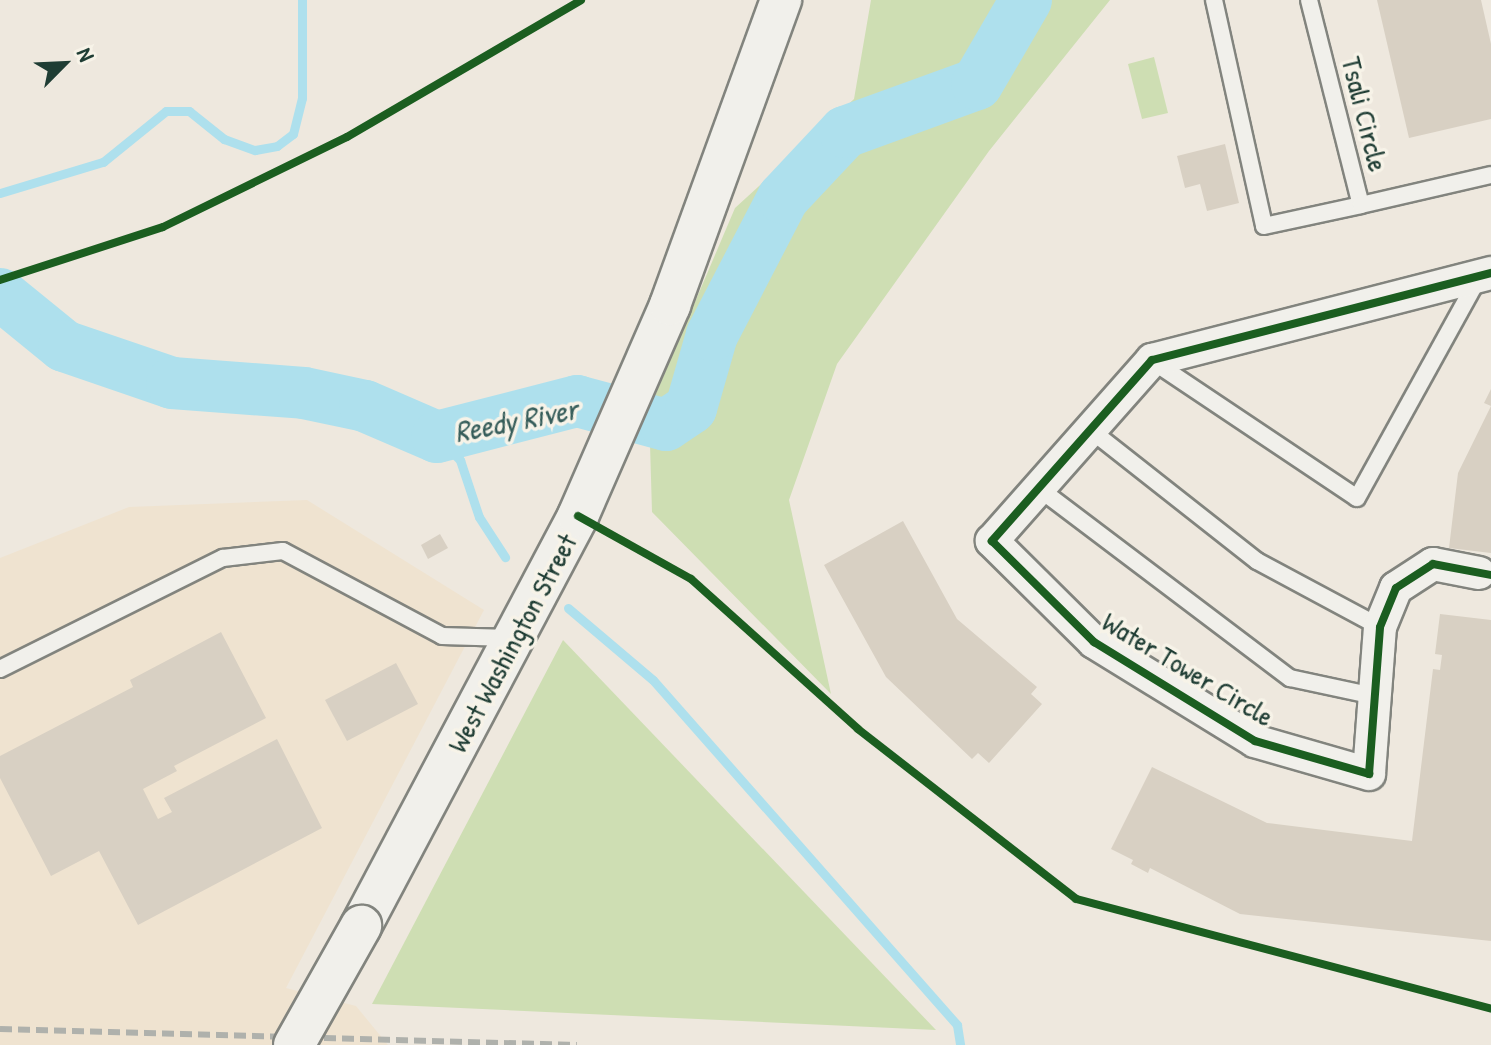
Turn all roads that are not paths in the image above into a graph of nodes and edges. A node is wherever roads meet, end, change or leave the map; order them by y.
1 (781, 0) edge
2 (1214, 0) edge
3 (1309, 0) edge
4 (1491, 175) edge
5 (1361, 205) junction
6 (1485, 274) edge
7 (1152, 360) junction
8 (1087, 428) junction
9 (1037, 487) junction
10 (1479, 573) dead end
11 (1380, 627) junction
12 (515, 638) junction
13 (0, 669) edge
14 (1374, 696) junction
15 (294, 1045) edge

1 - 12 street, West Washington Street
2 - 5 lane
3 - 5 lane, Tsali Circle
4 - 5 lane, Tsali Circle
6 - 7 street
6 - 7 lane
7 - 8 street, Water Tower Circle
8 - 9 street, Water Tower Circle
8 - 11 lane
9 - 14 lane
9 - 14 street, Water Tower Circle
10 - 11 street, Water Tower Circle
11 - 14 street, Water Tower Circle
12 - 13 lane
12 - 15 street, West Washington Street, bridge

